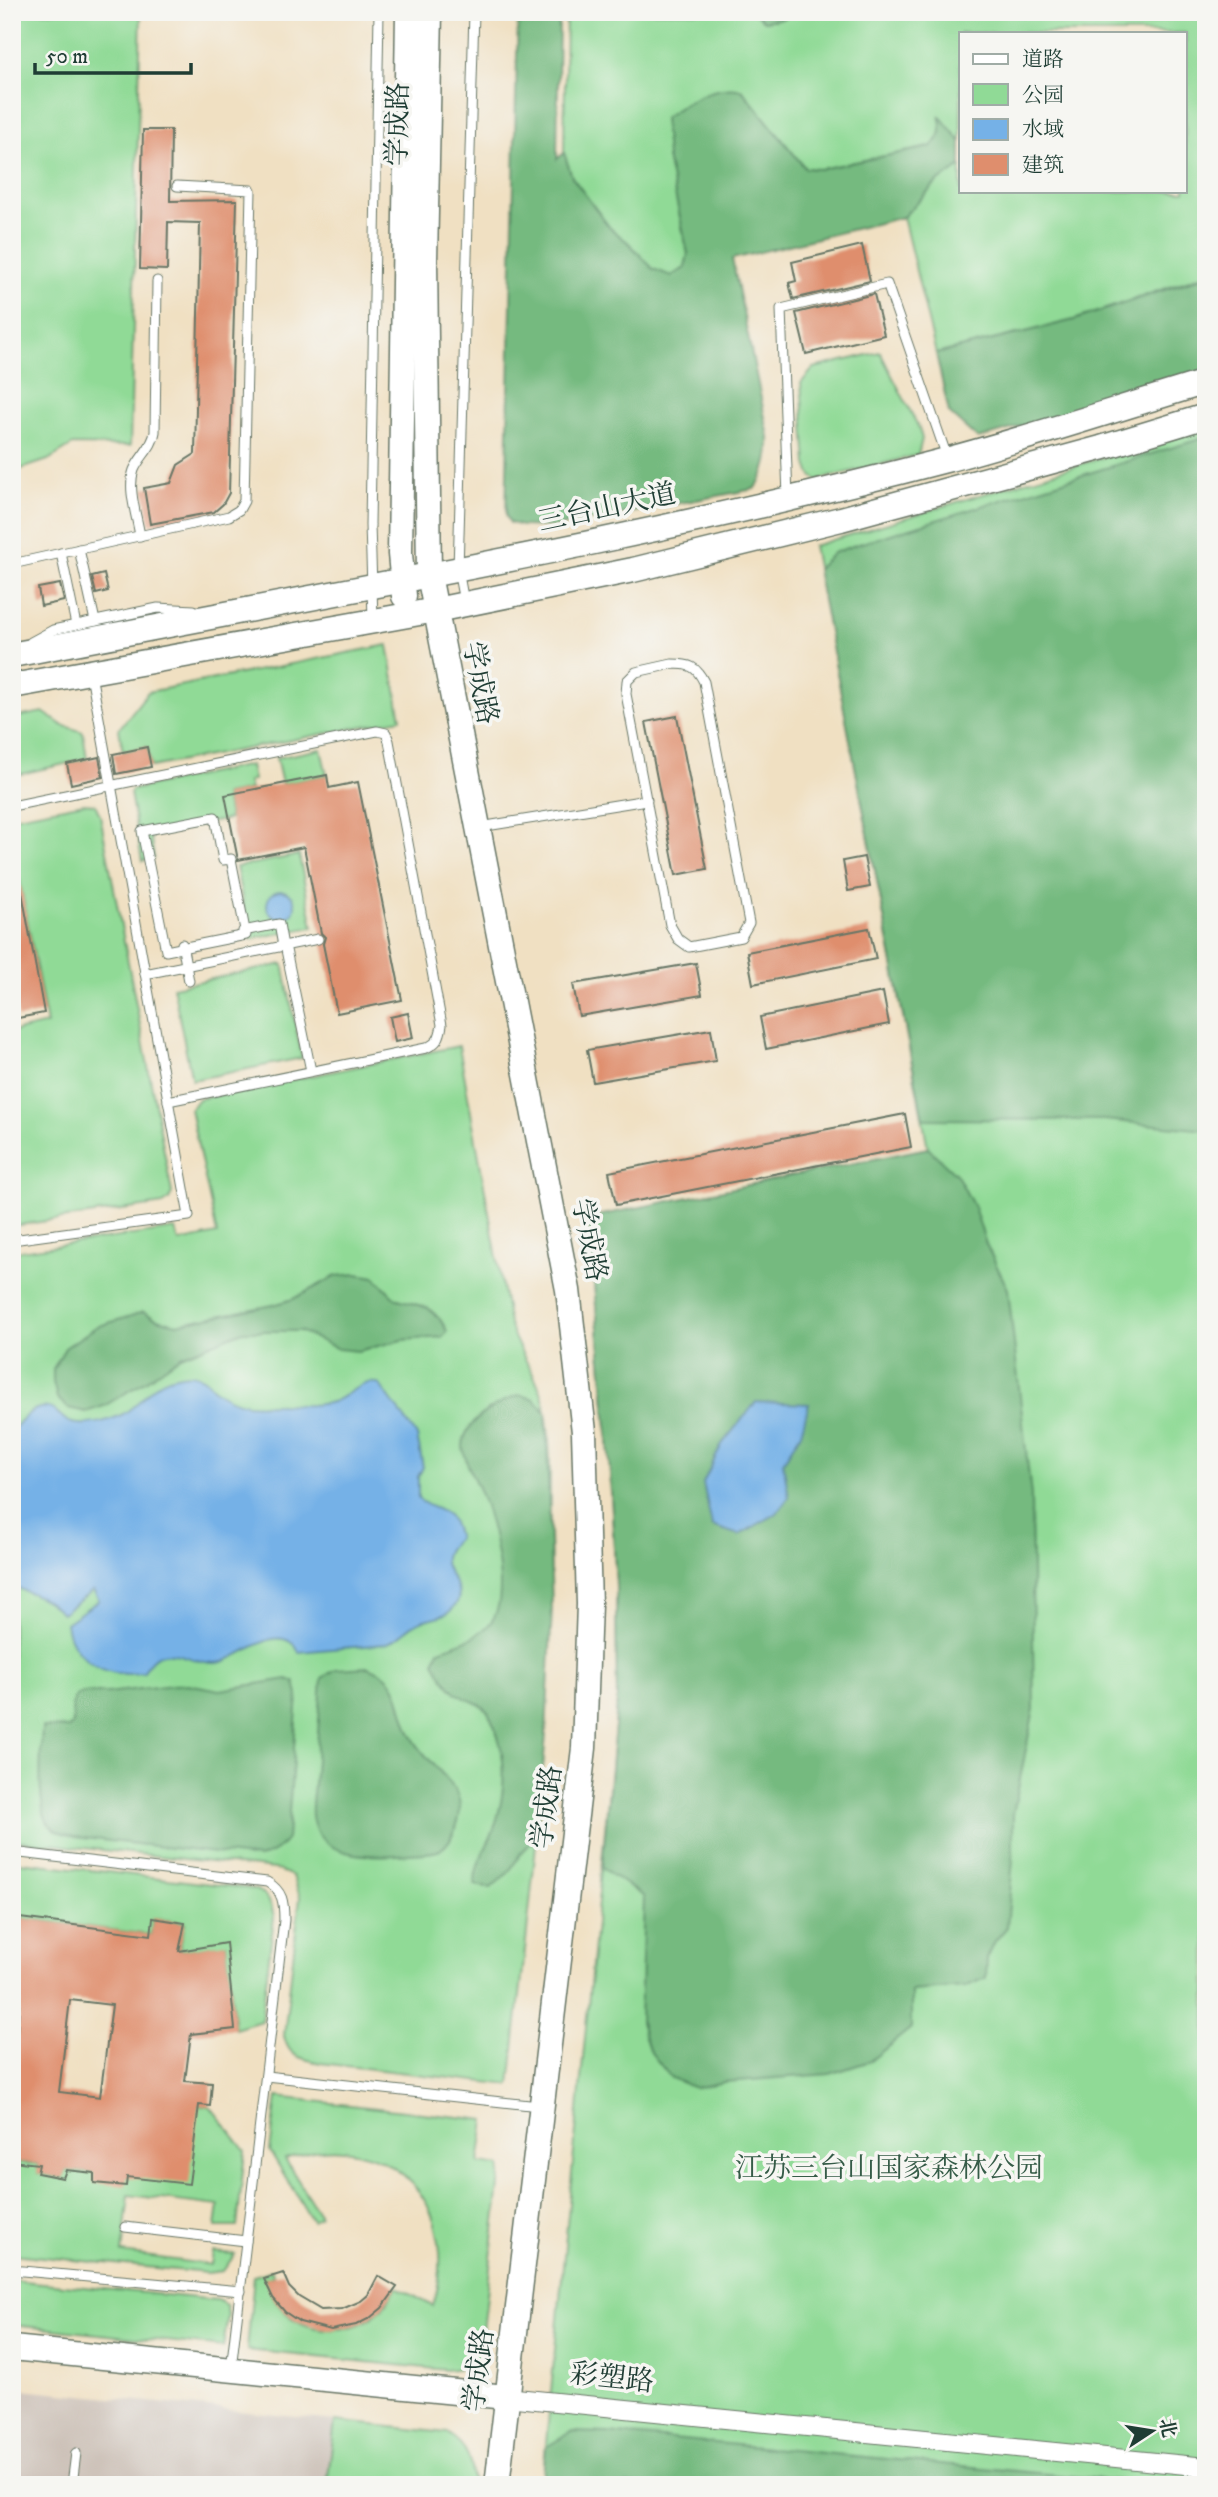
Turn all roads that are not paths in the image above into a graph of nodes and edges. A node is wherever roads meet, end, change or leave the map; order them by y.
1 (379, 12) edge
2 (408, 12) edge
3 (430, 12) edge
4 (474, 12) edge
5 (177, 186) dead end
6 (157, 281) dead end
7 (1206, 382) edge
8 (1206, 416) edge
9 (948, 459) junction
10 (788, 498) junction
11 (140, 536) junction
12 (79, 549) junction
13 (61, 553) junction
14 (12, 564) edge
15 (458, 570) junction
16 (429, 575) junction
17 (401, 580) junction
18 (372, 586) junction
19 (464, 604) junction
20 (436, 610) junction
21 (234, 612) junction
22 (407, 615) junction
23 (95, 621) junction
24 (373, 621) junction
25 (76, 625) junction
26 (12, 654) edge
27 (90, 672) junction
28 (12, 686) edge
29 (111, 786) junction
30 (647, 800) junction
31 (12, 806) edge
32 (478, 827) junction
33 (246, 930) junction
34 (318, 939) dead end
35 (284, 945) junction
36 (183, 947) junction
37 (186, 965) junction
38 (145, 974) junction
39 (189, 981) dead end
40 (311, 1071) junction
41 (168, 1101) junction
42 (12, 1240) edge
43 (12, 1852) edge
44 (265, 2076) junction
45 (541, 2107) junction
46 (125, 2227) dead end
47 (246, 2241) junction
48 (12, 2270) edge
49 (241, 2291) junction
50 (12, 2348) edge
51 (231, 2370) junction
52 (506, 2397) junction
53 (76, 2454) dead end
54 (1206, 2468) edge
55 (72, 2485) edge
56 (497, 2485) edge

1 - 18 lane
2 - 17 main road, 学成路
3 - 16 main road, 学成路
4 - 15 lane
5 - 11 lane
6 - 11 lane
7 - 9 main road, 三台山大道
8 - 19 main road
9 - 10 main road, 三台山大道
9 - 10 lane
10 - 15 main road, 三台山大道
11 - 12 lane
12 - 13 lane
12 - 23 lane
13 - 14 lane
13 - 25 lane
15 - 16 main road, 三台山大道
15 - 19 lane
16 - 17 main road, 三台山大道
16 - 20 main road, 学成路
17 - 18 main road, 三台山大道
17 - 22 main road, 学成路
18 - 21 main road, 三台山大道
18 - 24 lane
19 - 20 main road
20 - 22 main road
20 - 32 main road, 学成路
21 - 23 lane
21 - 26 main road, 三台山大道
22 - 24 main road
23 - 25 lane
24 - 27 main road
25 - 26 lane
27 - 28 main road
27 - 29 lane
29 - 31 lane
29 - 38 lane
29 - 40 lane
30 - 30 lane
30 - 32 lane
32 - 45 main road, 学成路
33 - 35 lane
33 - 36 lane
33 - 36 lane
34 - 35 lane
35 - 37 lane
35 - 40 lane
36 - 37 lane
37 - 38 lane
37 - 39 lane
38 - 41 lane
40 - 41 lane
41 - 42 lane
43 - 44 lane
44 - 45 lane
44 - 47 lane
45 - 52 main road, 学成路
46 - 47 lane
47 - 49 lane
48 - 49 lane
49 - 51 lane
50 - 51 main road, 彩塑路
51 - 52 main road, 彩塑路
52 - 54 street, 彩塑路
52 - 56 main road, 学成路
53 - 55 lane

